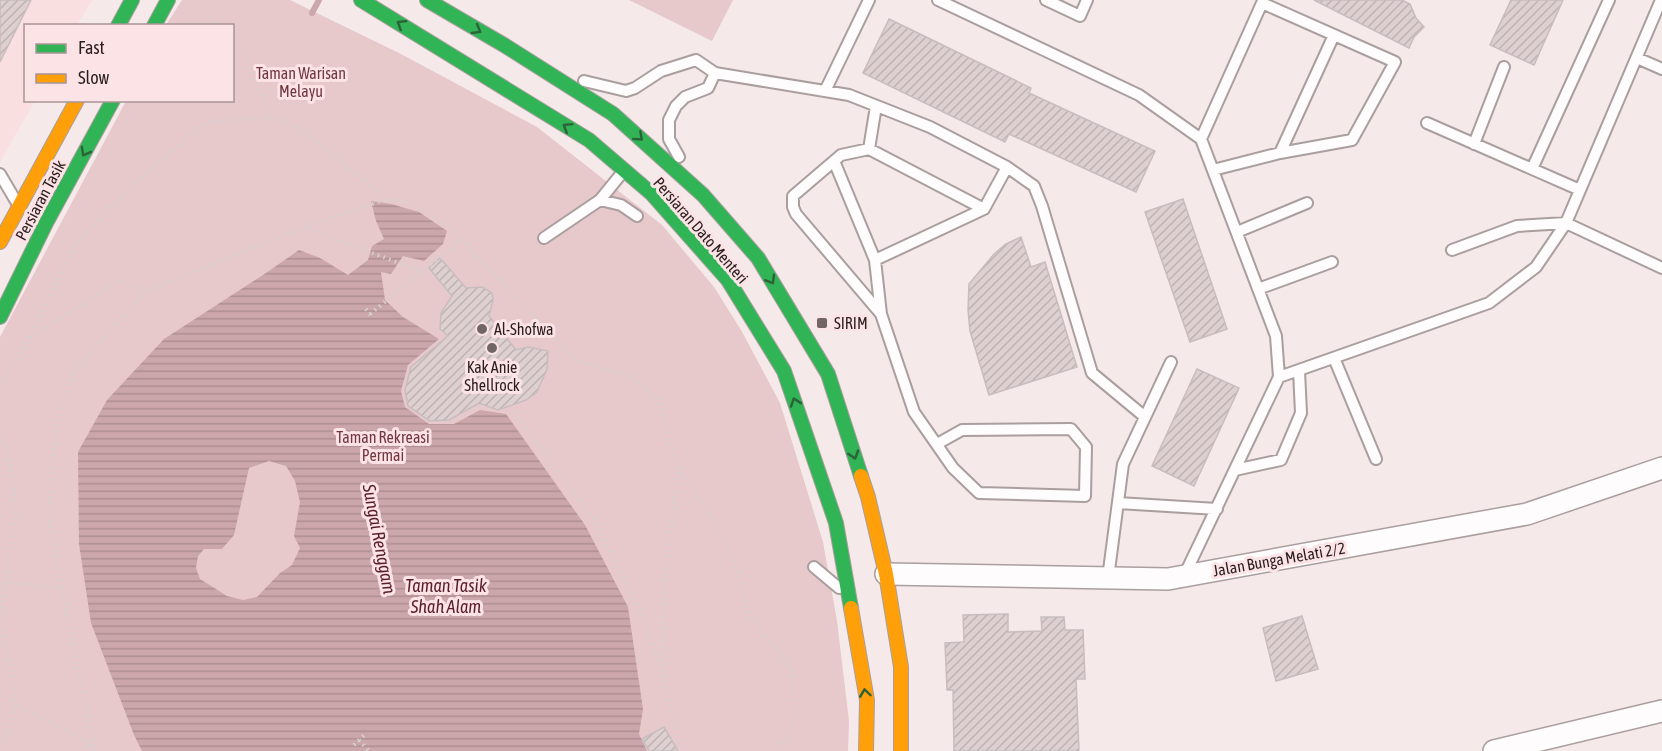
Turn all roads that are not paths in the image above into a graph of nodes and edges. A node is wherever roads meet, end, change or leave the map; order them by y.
1 (132, 0) edge
2 (168, 0) edge
3 (361, 0) edge
4 (427, 0) edge
5 (869, 0) edge
6 (1046, 0) edge
7 (1087, 0) edge
8 (1609, 0) edge
9 (1661, 0) edge
10 (940, 1) edge
11 (119, 24) edge
12 (155, 24) edge
13 (1334, 35) junction
14 (504, 45) junction
15 (1637, 58) junction
16 (1504, 68) dead end
17 (1662, 69) edge
18 (716, 73) junction
19 (825, 91) junction
20 (76, 102) edge
21 (112, 102) edge
22 (876, 106) junction
23 (1427, 123) dead end
24 (1201, 139) junction
25 (1474, 144) junction
26 (869, 149) junction
27 (1280, 153) junction
28 (834, 161) junction
29 (1006, 167) junction
30 (1532, 169) junction
31 (1213, 170) junction
32 (625, 171) junction
33 (0, 174) edge
34 (1580, 190) junction
35 (703, 195) junction
36 (600, 200) junction
37 (1307, 202) dead end
38 (984, 209) junction
39 (33, 214) junction
40 (637, 216) dead end
41 (1566, 223) junction
42 (1237, 232) junction
43 (544, 238) dead end
44 (0, 242) edge
45 (1452, 250) dead end
46 (875, 260) junction
47 (1332, 262) dead end
48 (1662, 268) edge
49 (1258, 289) junction
50 (881, 314) junction
51 (0, 317) edge
52 (1334, 358) junction
53 (1171, 362) dead end
54 (1299, 371) junction
55 (1279, 377) junction
56 (1145, 417) junction
57 (937, 444) junction
58 (1376, 459) dead end
59 (1662, 468) edge
60 (1235, 470) junction
61 (1118, 503) junction
62 (1217, 509) junction
63 (814, 567) dead end
64 (886, 574) junction
65 (1184, 576) junction
66 (1108, 578) junction
67 (849, 596) junction
68 (1662, 711) edge
69 (1579, 741) edge
70 (867, 751) edge
71 (901, 751) edge
72 (1494, 751) edge

1 - 11 main road
2 - 12 main road
32 -> 3 main road, Persiaran Dato Menteri
4 -> 14 main road, Persiaran Dato Menteri
5 - 19 lane
6 - 7 lane
8 - 30 lane
9 - 15 lane
10 - 24 lane
13 - 24 lane
13 - 27 lane
13 - 27 lane
14 - 18 lane
14 -> 35 main road, Persiaran Dato Menteri
15 - 17 lane
15 - 34 lane
16 - 25 lane
18 - 19 lane
18 - 35 lane
19 - 22 lane
20 - 39 main road, Persiaran Tasik
21 -> 39 main road, Persiaran Tasik
22 - 26 lane
22 - 29 lane
23 - 25 lane
24 - 31 lane
25 - 30 lane
26 - 28 lane
26 - 38 lane
27 - 31 lane
28 - 46 lane
28 - 50 lane
29 - 38 lane
29 - 56 lane
30 - 34 lane
31 - 42 lane
32 - 36 lane
67 -> 32 main road, Persiaran Dato Menteri
33 - 39 lane
34 - 41 lane
35 -> 64 main road, Persiaran Dato Menteri
36 - 40 lane
36 - 43 lane
37 - 42 lane
38 - 46 lane
39 - 44 main road, Persiaran Tasik
39 - 51 main road, Persiaran Tasik
41 - 45 lane
41 - 48 lane
41 - 52 lane
42 - 49 lane
46 - 50 lane
47 - 49 lane
49 - 55 lane
50 - 57 lane
52 - 54 lane
52 - 58 lane
53 - 56 lane
54 - 55 lane
54 - 60 lane
55 - 60 lane
56 - 61 lane
57 - 57 lane
59 - 65 street, Jalan Bunga Melati 2/2
60 - 62 lane
61 - 62 lane
61 - 66 lane
62 - 65 lane
63 - 67 lane
64 - 66 street, Jalan Bunga Melati 2/2
64 - 71 main road, Persiaran Dato Menteri
65 - 66 street, Jalan Bunga Melati 2/2
70 -> 67 main road, Persiaran Dato Menteri
68 - 69 street
69 - 72 street

